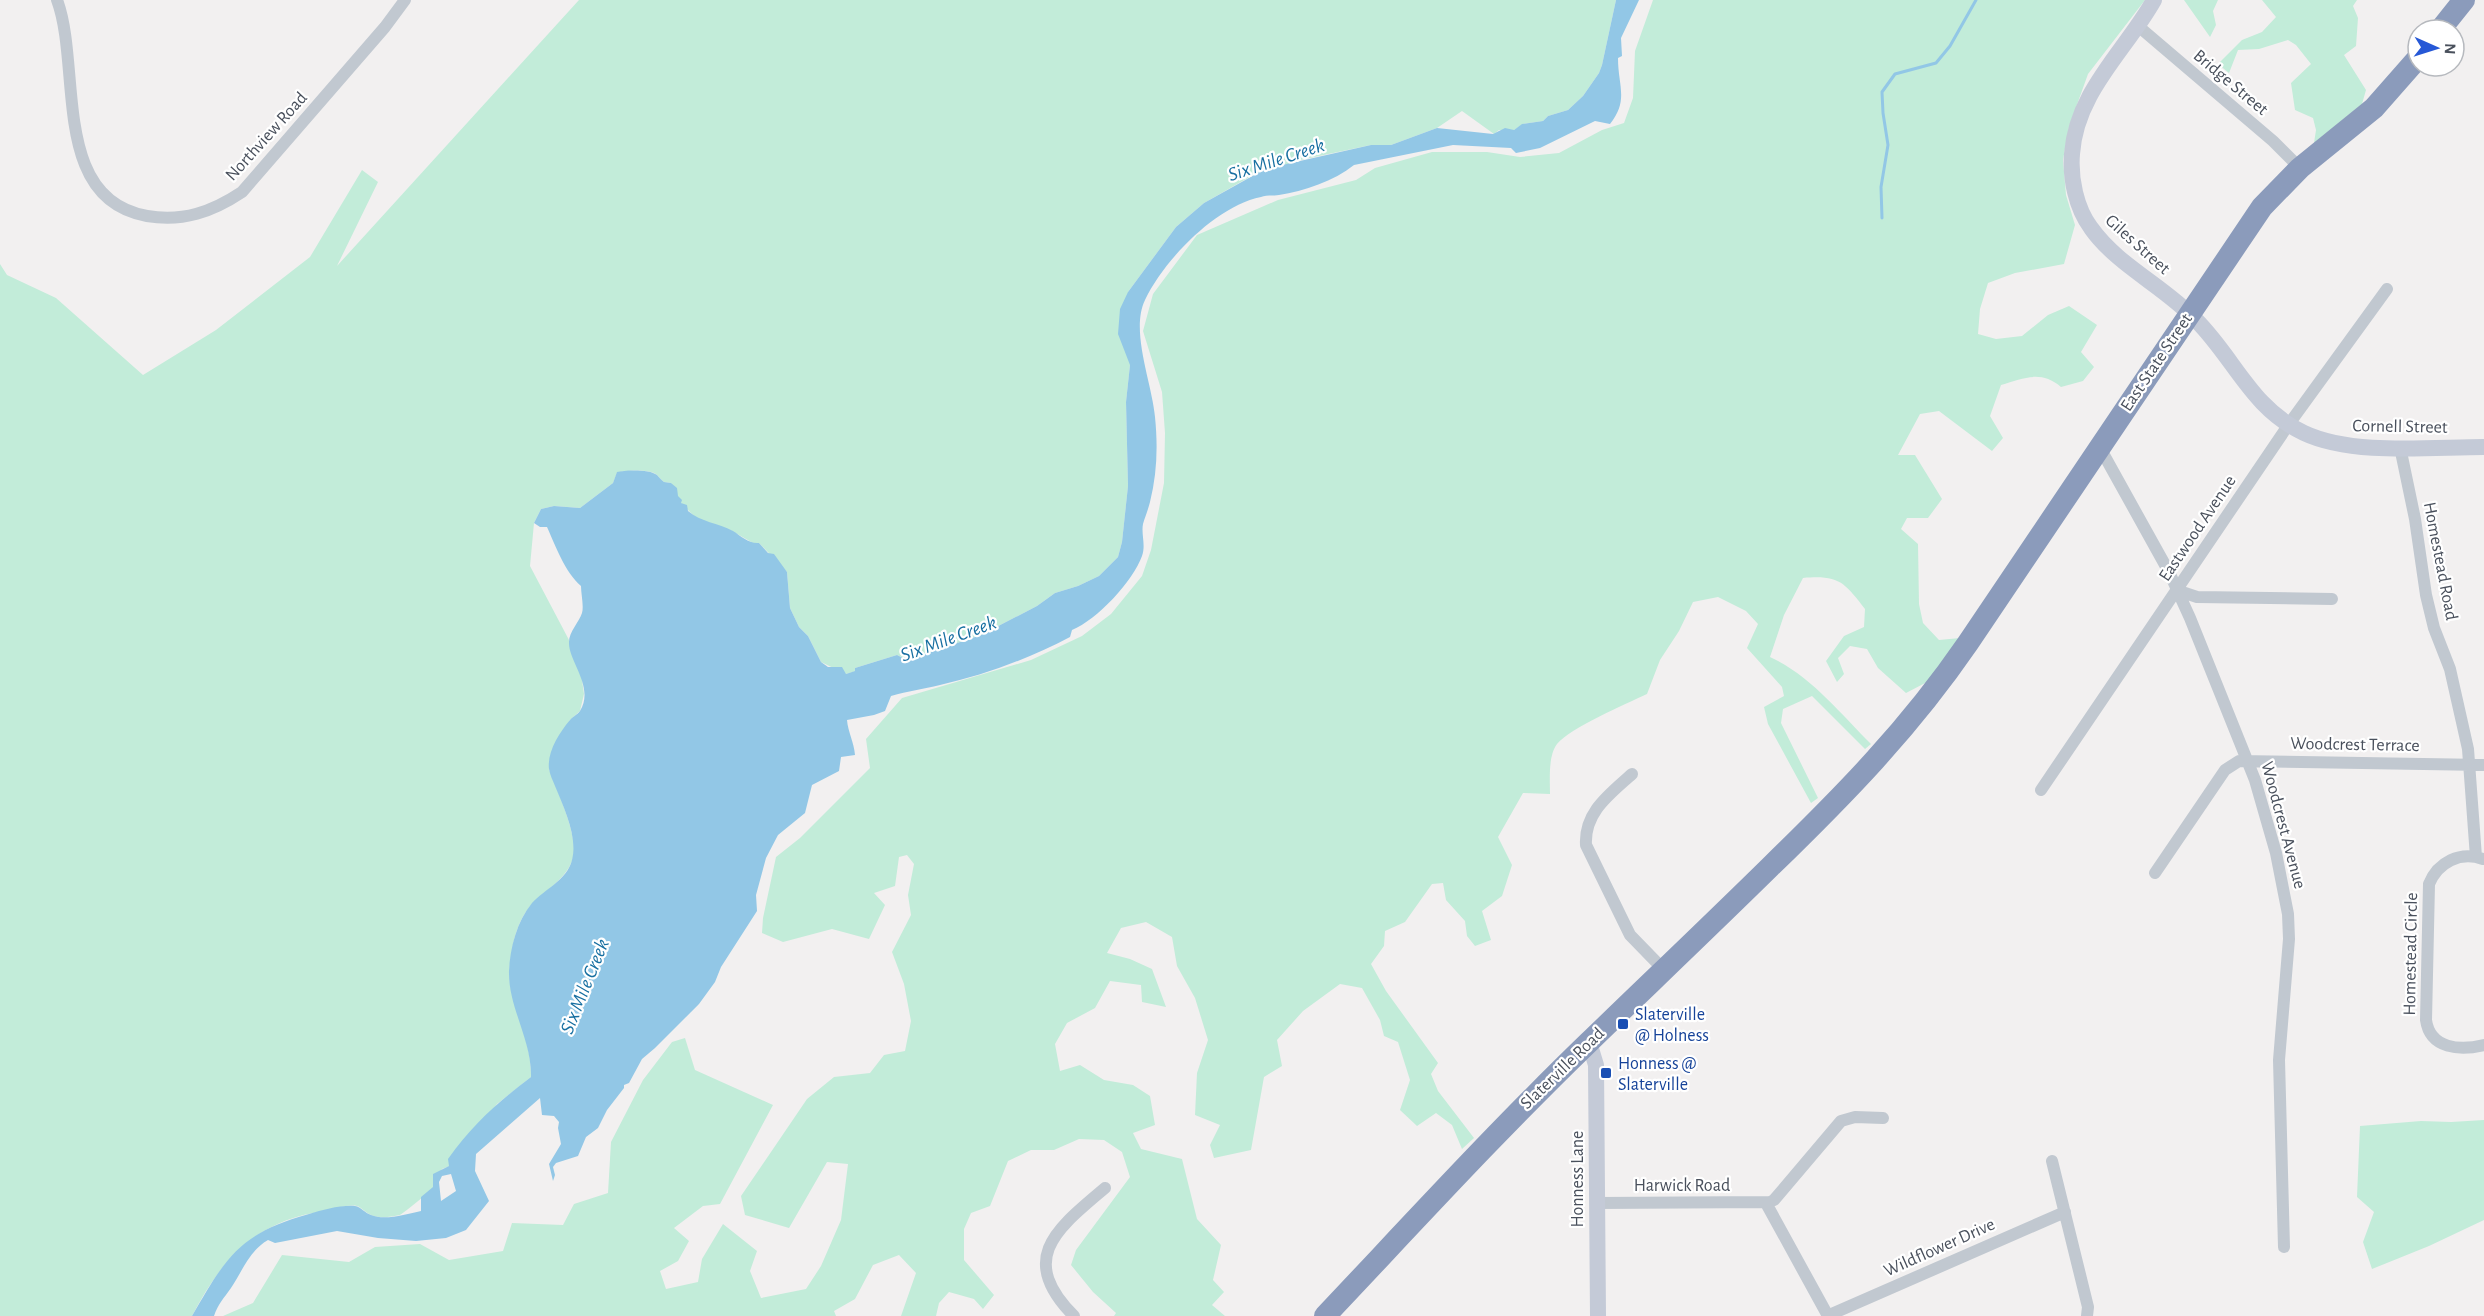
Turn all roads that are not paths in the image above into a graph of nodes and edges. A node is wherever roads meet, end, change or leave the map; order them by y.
1 (57, 0) edge
2 (405, 0) edge
3 (2154, 0) edge
4 (2464, 0) edge
5 (2450, 18) edge
6 (2138, 26) junction
7 (2406, 72) edge
8 (2300, 168) junction
9 (2387, 289) dead end
10 (2189, 313) junction
11 (2289, 424) junction
12 (2100, 446) junction
13 (2400, 447) junction
14 (2484, 447) edge
15 (2176, 590) junction
16 (2332, 599) dead end
17 (1930, 697) joint
18 (2247, 759) junction
19 (2469, 764) junction
20 (2484, 765) edge
21 (1632, 774) dead end
22 (2041, 790) dead end
23 (2480, 858) edge
24 (2155, 873) dead end
25 (1665, 971) junction
26 (1589, 1042) junction
27 (2484, 1045) edge
28 (1883, 1118) dead end
29 (2052, 1161) dead end
30 (1105, 1188) dead end
31 (1597, 1203) junction
32 (1766, 1203) junction
33 (2065, 1212) junction
34 (2284, 1247) dead end
35 (1074, 1316) edge
36 (1325, 1316) edge
37 (1598, 1316) edge
38 (1828, 1316) edge
39 (2087, 1316) edge

1 - 2 street, Northview Road
3 - 6 street, Giles Street
4 - 5 highway
6 - 8 street, Bridge Street
6 - 10 street, Giles Street
7 - 8 highway, East State Street
8 - 10 highway, East State Street
9 - 11 street, Eastwood Avenue
10 - 11 street, Cornell Street
10 - 12 highway, East State Street
11 - 13 street, Cornell Street
11 - 15 street, Eastwood Avenue
12 - 15 street, Woodcrest Avenue
12 - 17 highway, East State Street
13 - 14 street, Cornell Street
13 - 19 street, Homestead Road
15 - 16 street
15 - 18 street, Woodcrest Avenue
15 - 22 street, Eastwood Avenue
17 - 25 highway, Slaterville Road
18 - 19 street, Woodcrest Terrace
18 - 24 street
18 - 34 street, Woodcrest Avenue
19 - 20 street, Woodcrest Terrace
19 - 23 street, Homestead Road
21 - 25 street
23 - 27 street, Homestead Circle
25 - 26 highway, Slaterville Road
26 - 31 street, Honness Lane
26 - 36 highway, Slaterville Road
28 - 32 street
29 - 33 street
30 - 35 street
31 - 32 street, Harwick Road
31 - 37 street, Honness Lane
32 - 38 street
33 - 38 street, Wildflower Drive
33 - 39 street

